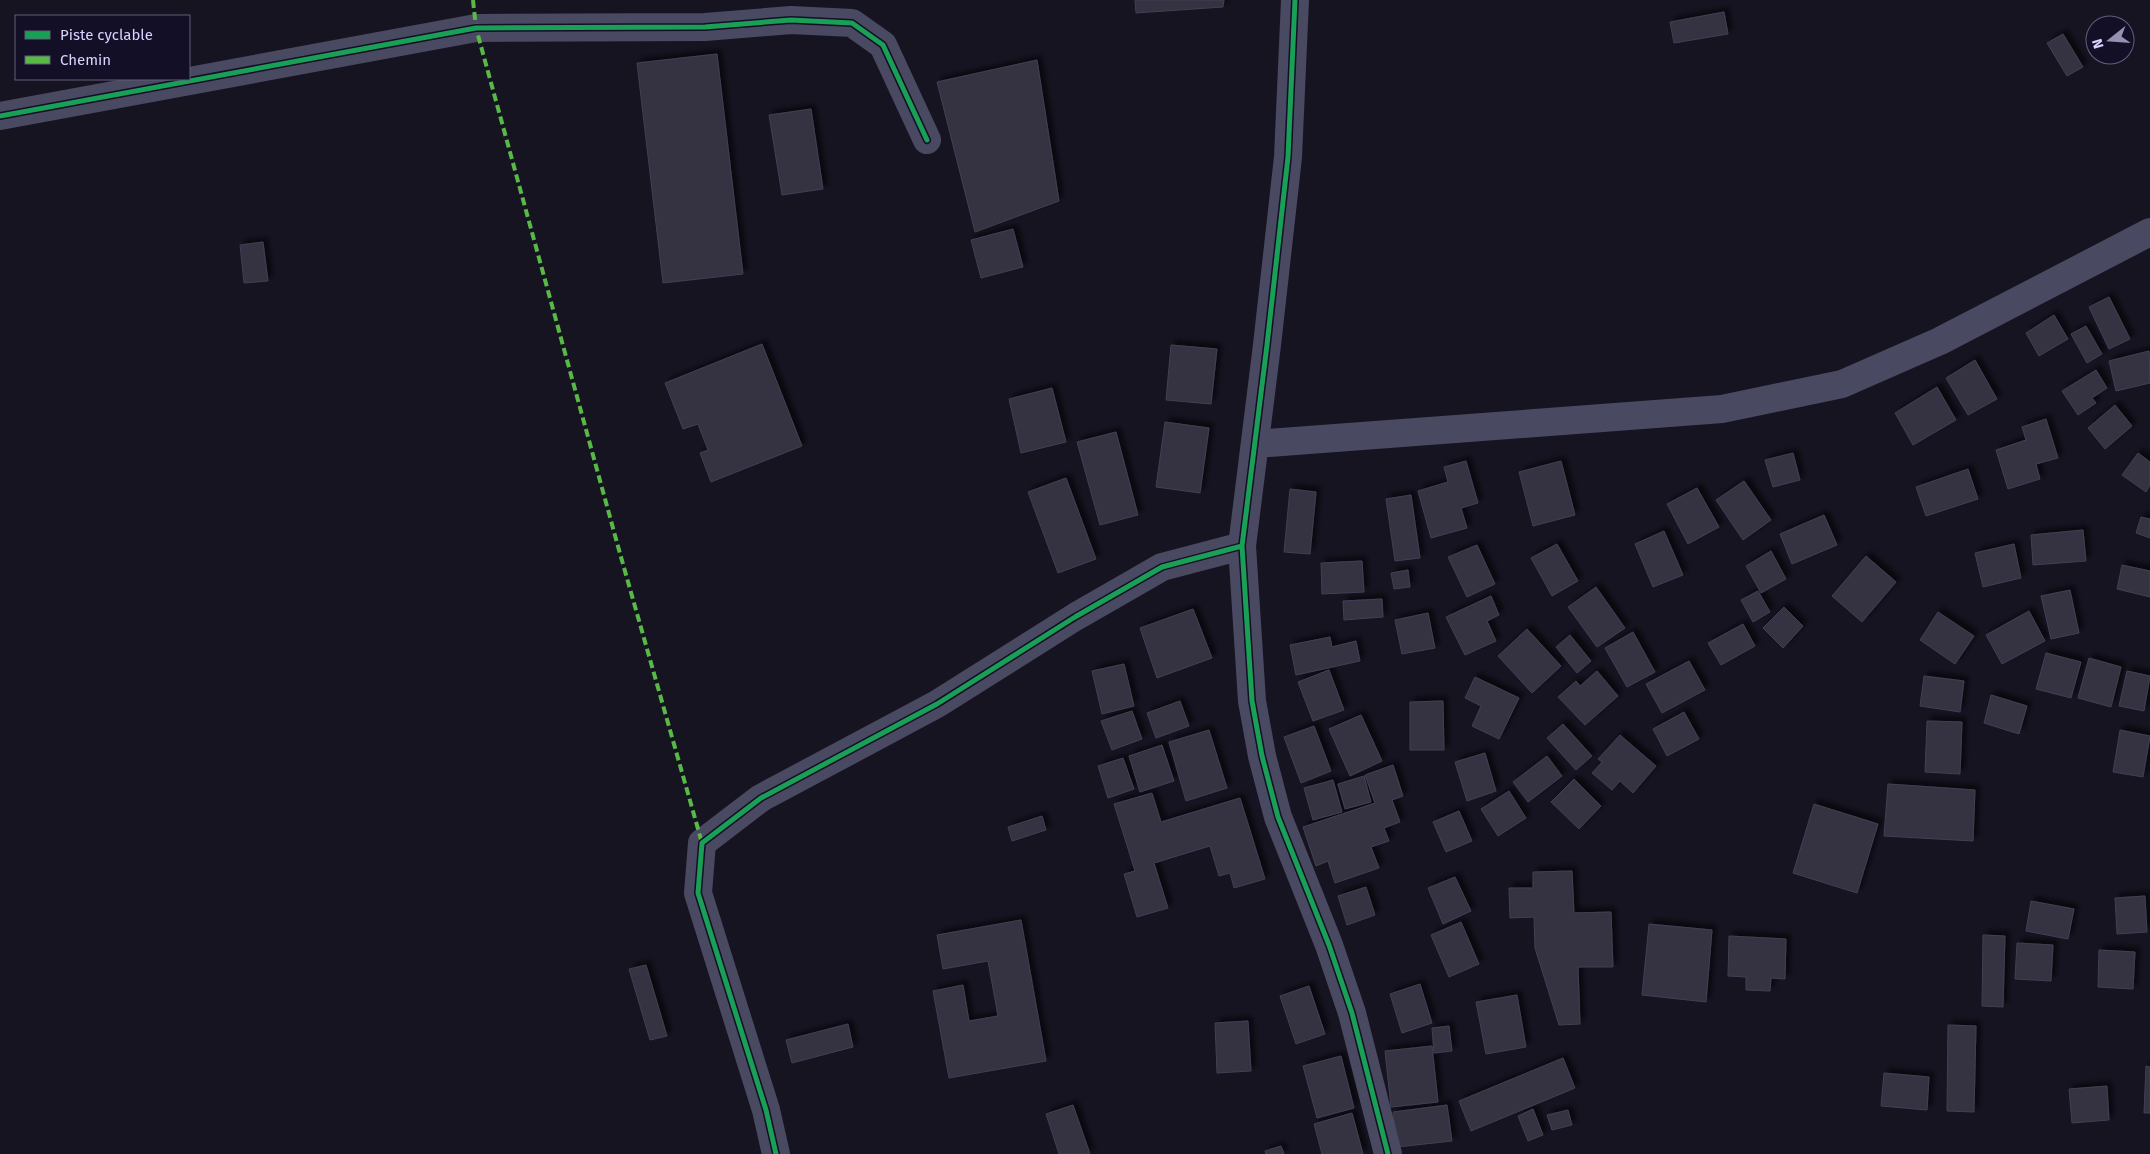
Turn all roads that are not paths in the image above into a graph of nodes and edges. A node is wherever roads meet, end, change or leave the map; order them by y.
1 (1295, 0) edge
2 (0, 116) edge
3 (927, 140) dead end
4 (2150, 232) edge
5 (1255, 444) junction
6 (1242, 546) junction
7 (776, 1154) edge
8 (1388, 1154) edge

1 - 5 street
2 - 3 street
4 - 5 street
5 - 6 street
6 - 7 street
6 - 8 street

